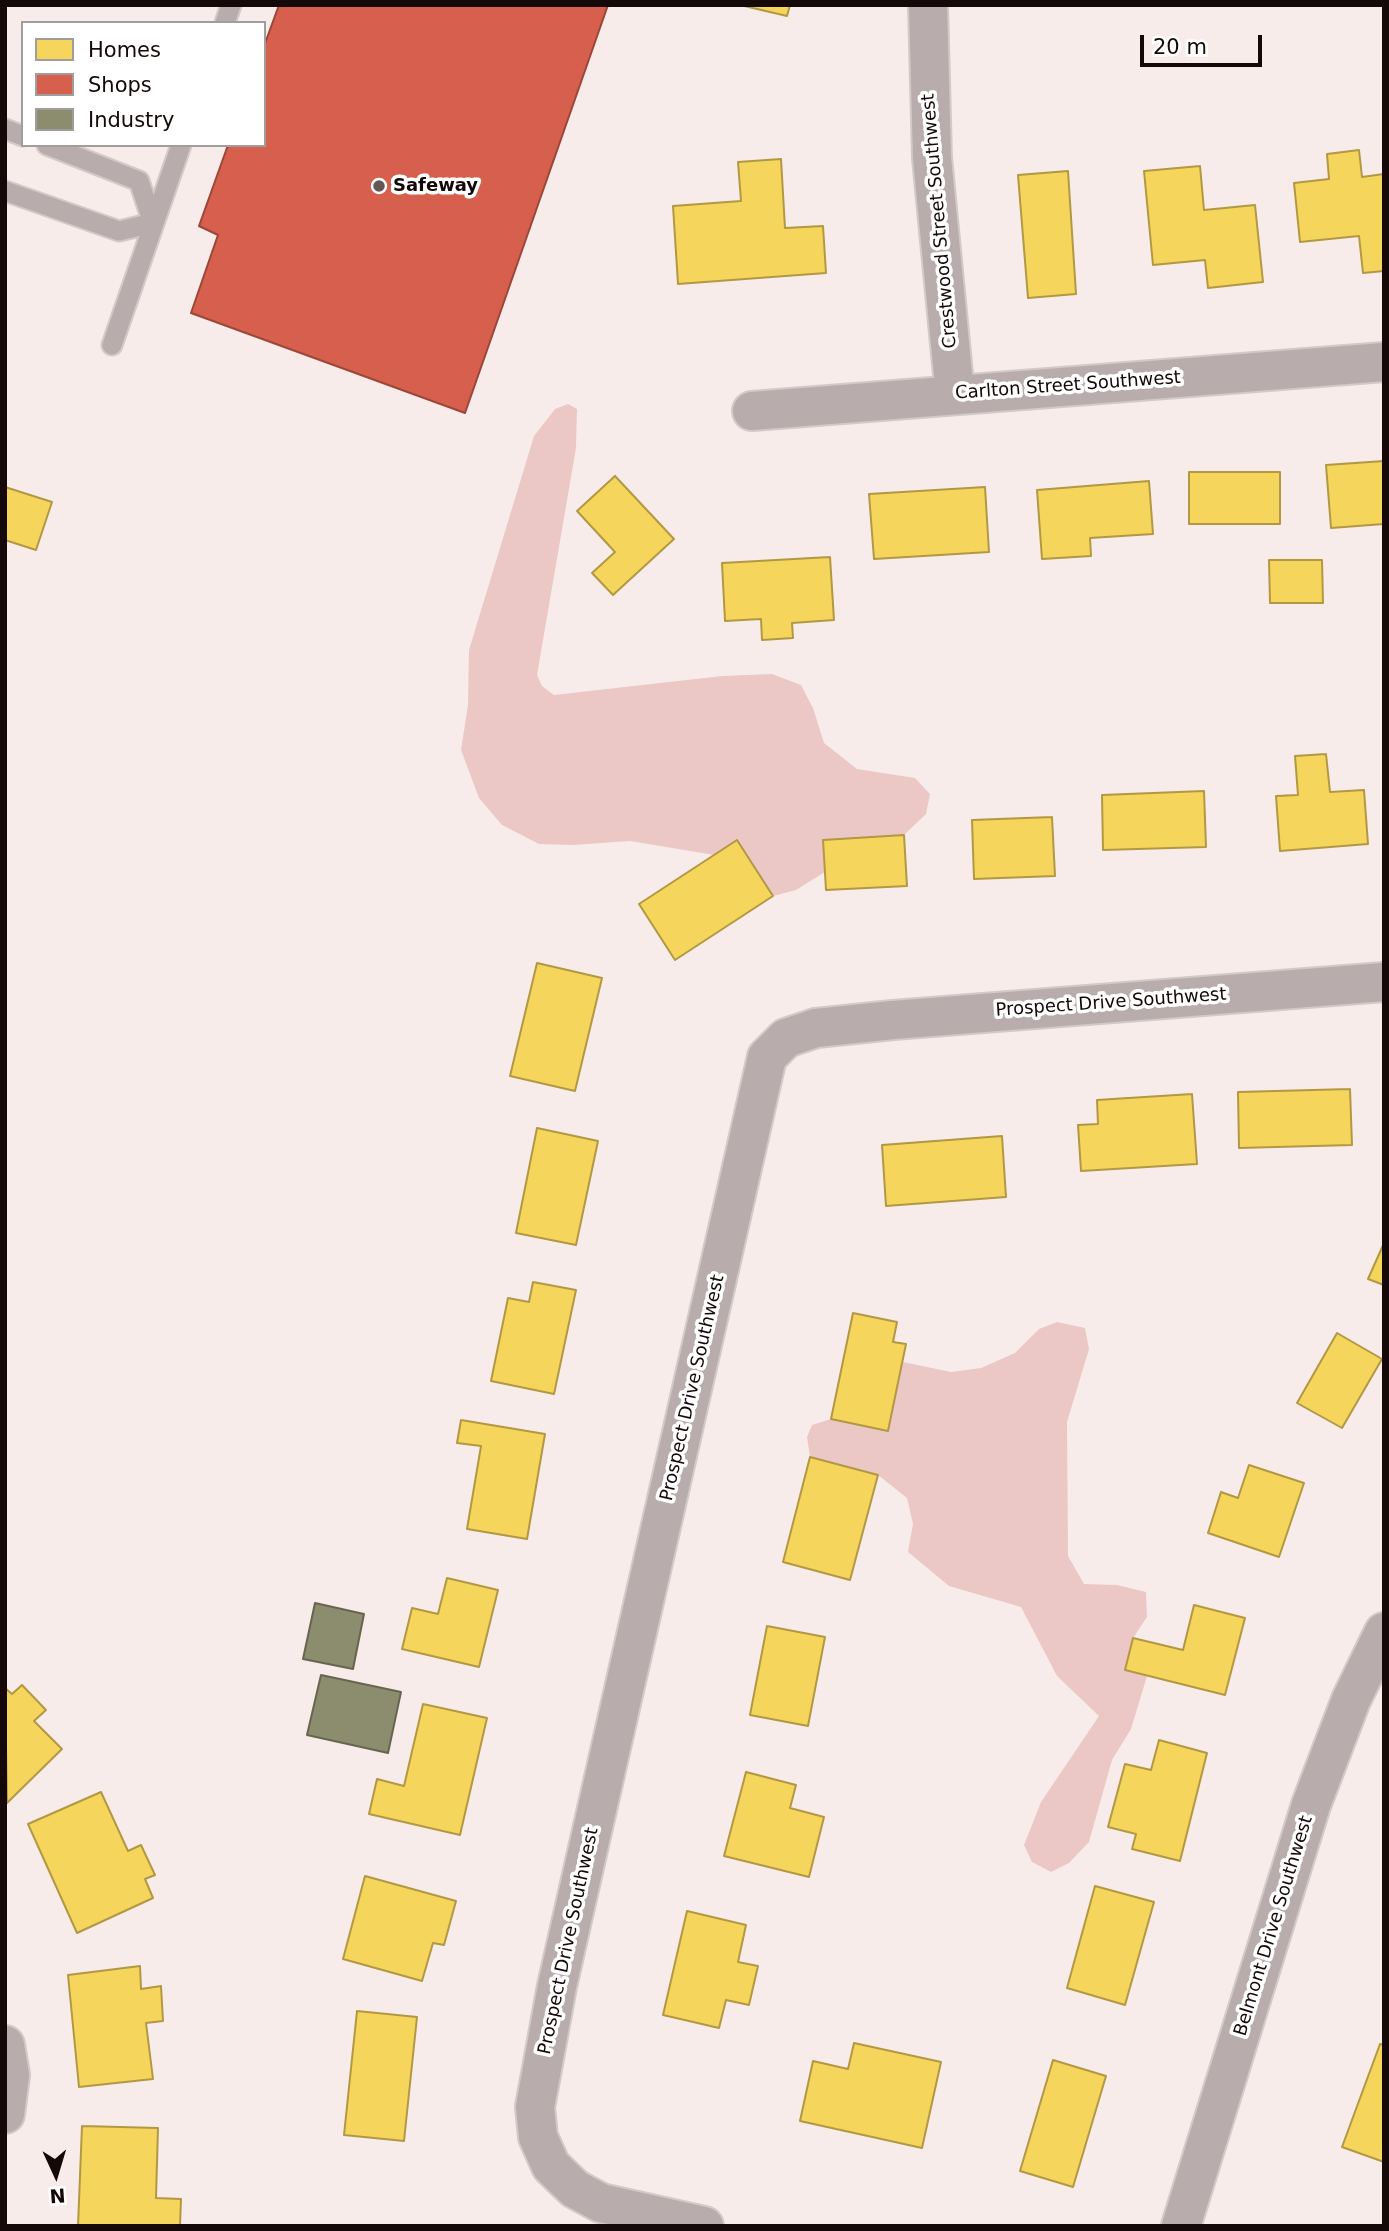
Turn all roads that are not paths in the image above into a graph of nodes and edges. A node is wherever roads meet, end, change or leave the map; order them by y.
1 (928, 5) edge
2 (52, 147) edge
3 (180, 147) edge
4 (5, 191) edge
5 (153, 223) junction
6 (112, 345) dead end
7 (1384, 362) edge
8 (955, 395) junction
9 (752, 411) dead end
10 (1384, 982) edge
11 (1384, 1632) edge
12 (5, 2045) edge
13 (5, 2114) edge
14 (704, 2226) edge
15 (1181, 2226) edge

1 - 8 street, Crestwood Street Southwest
2 - 5 lane
3 - 5 lane
4 - 5 lane
5 - 6 lane
7 - 8 street, Carlton Street Southwest
8 - 9 street, Carlton Street Southwest
10 - 14 street, Prospect Drive Southwest
11 - 15 street, Belmont Drive Southwest
12 - 13 street

